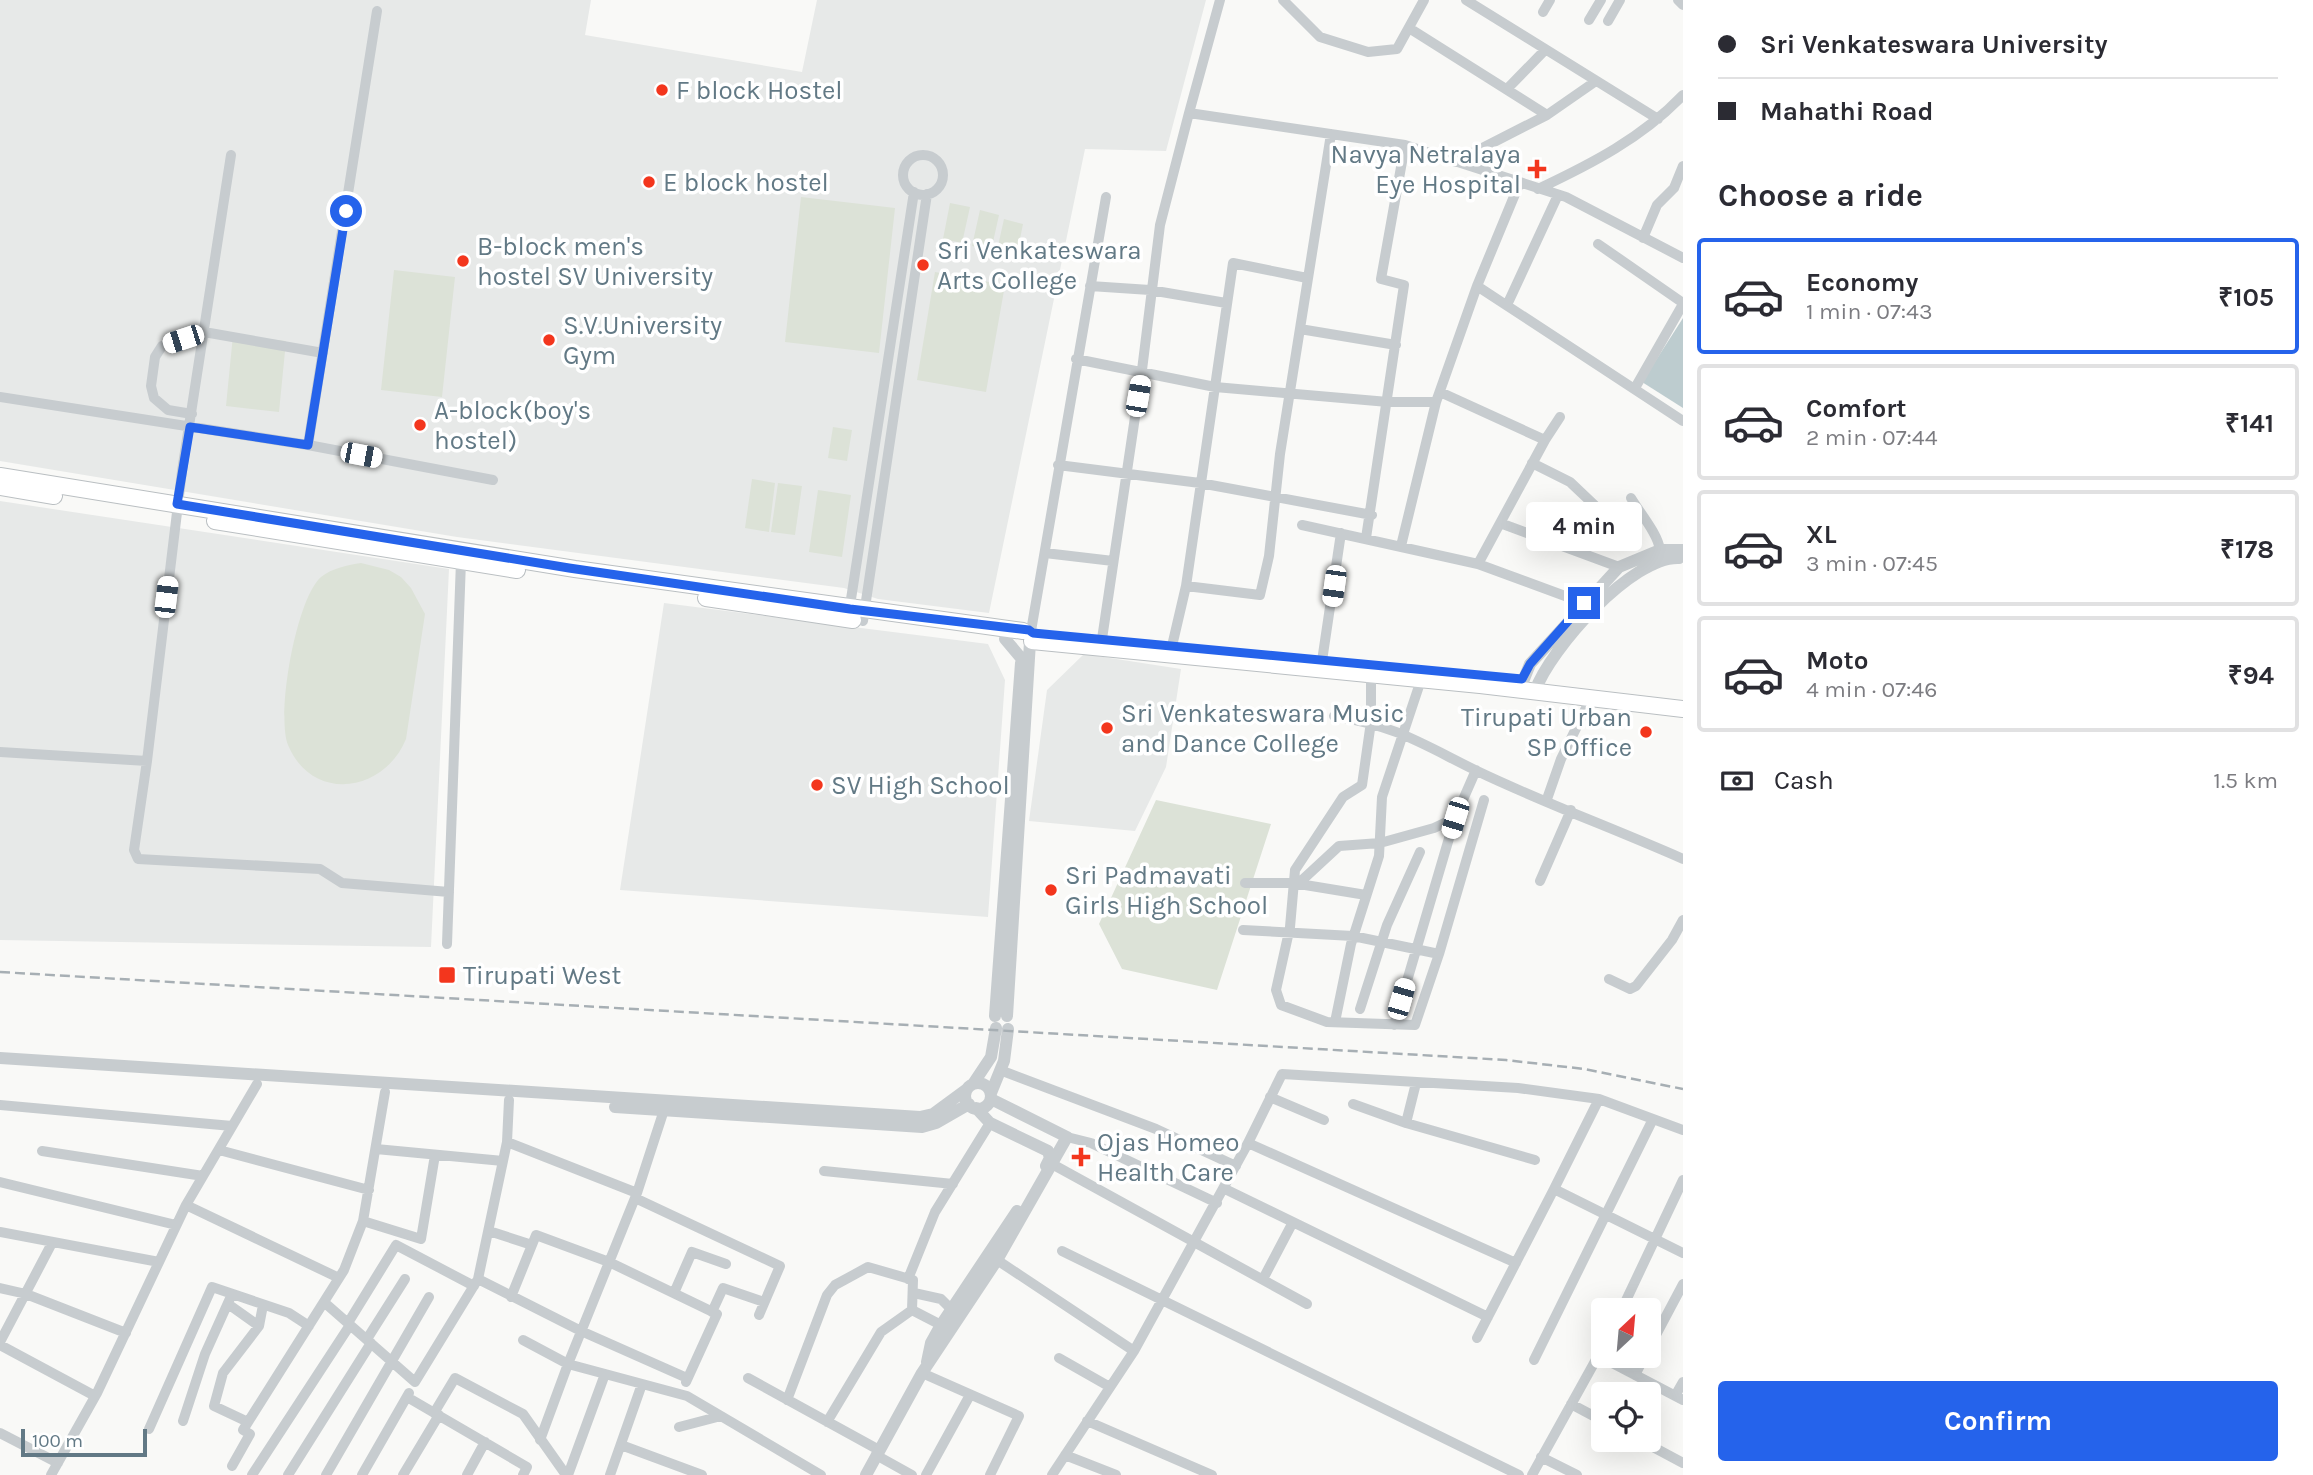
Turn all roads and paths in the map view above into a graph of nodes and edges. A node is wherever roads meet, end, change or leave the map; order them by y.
1 (1220, 0) edge
2 (1283, 0) edge
3 (1424, 0) edge
4 (1466, 0) edge
5 (1550, 0) edge
6 (1601, 0) edge
7 (1620, 0) edge
8 (1678, 0) edge
9 (1683, 5) edge
10 (377, 11) dead end
11 (1543, 12) dead end
12 (1589, 20) dead end
13 (1608, 21) dead end
14 (1409, 28) junction
15 (1545, 50) junction
16 (1596, 81) junction
17 (1507, 89) junction
18 (1683, 95) edge
19 (1189, 113) junction
20 (1547, 115) junction
21 (1658, 119) junction
22 (1331, 134) junction
23 (1405, 145) junction
24 (231, 155) dead end
25 (1455, 162) junction
26 (1683, 166) edge
27 (1520, 183) junction
28 (1538, 189) junction
29 (914, 192) junction
30 (927, 194) junction
31 (1558, 195) junction
32 (1106, 197) dead end
33 (1643, 237) junction
34 (1598, 244) dead end
35 (1683, 258) edge
36 (1307, 278) junction
37 (1090, 286) junction
38 (1477, 286) junction
39 (1150, 290) junction
40 (1226, 303) junction
41 (1683, 303) edge
42 (1507, 305) junction
43 (1300, 329) junction
44 (204, 332) junction
45 (1396, 345) junction
46 (323, 353) junction
47 (1076, 359) junction
48 (1142, 370) junction
49 (1215, 387) junction
50 (1635, 388) junction
51 (1291, 392) junction
52 (0, 397) edge
53 (1438, 397) junction
54 (1388, 402) junction
55 (192, 414) junction
56 (1560, 417) dead end
57 (1683, 421) edge
58 (190, 427) junction
59 (1545, 440) junction
60 (308, 445) junction
61 (1532, 463) junction
62 (1058, 465) junction
63 (1125, 471) junction
64 (0, 476) edge
65 (493, 480) dead end
66 (1200, 483) junction
67 (0, 487) edge
68 (1273, 498) junction
69 (1631, 498) dead end
70 (176, 509) junction
71 (1372, 515) junction
72 (1608, 518) dead end
73 (1500, 523) junction
74 (1302, 524) dead end
75 (1341, 533) junction
76 (1366, 538) junction
77 (1401, 546) junction
78 (1660, 550) junction
79 (1683, 550) edge
80 (1045, 553) junction
81 (1683, 558) edge
82 (461, 561) junction
83 (1113, 561) junction
84 (1478, 564) junction
85 (1619, 567) junction
86 (573, 574) junction
87 (1186, 586) junction
88 (1584, 603) junction
89 (857, 615) junction
90 (1028, 637) junction
91 (1004, 639) junction
92 (1102, 639) junction
93 (1172, 646) junction
94 (1021, 658) junction
95 (1322, 661) junction
96 (1371, 675) junction
97 (1421, 680) junction
98 (1529, 685) junction
99 (1587, 698) junction
100 (1683, 702) edge
101 (1683, 709) edge
102 (1334, 716) dead end
103 (1371, 722) junction
104 (1404, 732) junction
105 (0, 752) edge
106 (147, 761) junction
107 (1476, 770) junction
108 (1546, 799) junction
109 (1484, 800) dead end
110 (1571, 810) junction
111 (1455, 818) junction
112 (1380, 843) junction
113 (1420, 852) dead end
114 (1683, 859) edge
115 (1540, 881) dead end
116 (1245, 883) dead end
117 (1296, 883) junction
118 (449, 892) junction
119 (1366, 895) junction
120 (1683, 920) edge
121 (1243, 930) dead end
122 (1289, 933) junction
123 (1353, 936) junction
124 (1382, 942) junction
125 (447, 944) dead end
126 (1416, 947) junction
127 (1439, 954) junction
128 (1609, 979) dead end
129 (1360, 1009) dead end
130 (1001, 1022) junction
131 (1335, 1022) junction
132 (1394, 1025) junction
133 (0, 1058) edge
134 (0, 1067) edge
135 (1000, 1070) junction
136 (1416, 1083) junction
137 (257, 1084) junction
138 (970, 1086) junction
139 (385, 1092) junction
140 (991, 1096) junction
141 (1270, 1097) junction
142 (1599, 1099) junction
143 (509, 1100) junction
144 (1353, 1104) dead end
145 (0, 1105) edge
146 (972, 1106) junction
147 (664, 1110) junction
148 (1653, 1119) junction
149 (1324, 1120) dead end
150 (990, 1123) junction
151 (1406, 1123) junction
152 (232, 1126) junction
153 (1683, 1129) edge
154 (1067, 1138) junction
155 (507, 1142) junction
156 (1248, 1143) junction
157 (376, 1149) junction
158 (219, 1150) junction
159 (42, 1151) dead end
160 (435, 1155) junction
161 (1535, 1160) dead end
162 (503, 1161) junction
163 (1052, 1164) junction
164 (1236, 1166) junction
165 (824, 1171) dead end
166 (203, 1176) junction
167 (1683, 1180) edge
168 (0, 1182) edge
169 (953, 1184) junction
170 (1225, 1189) junction
171 (1554, 1189) junction
172 (369, 1190) junction
173 (636, 1196) junction
174 (1217, 1203) junction
175 (186, 1205) junction
176 (1606, 1213) junction
177 (363, 1221) junction
178 (1293, 1222) junction
179 (176, 1225) junction
180 (489, 1231) junction
181 (0, 1232) edge
182 (1656, 1240) junction
183 (1196, 1241) junction
184 (52, 1243) junction
185 (532, 1245) junction
186 (1062, 1251) dead end
187 (1683, 1253) edge
188 (998, 1259) junction
189 (159, 1262) junction
190 (609, 1262) junction
191 (1516, 1263) junction
192 (726, 1264) dead end
193 (339, 1278) junction
194 (405, 1279) dead end
195 (908, 1279) junction
196 (1263, 1279) junction
197 (476, 1282) junction
198 (1683, 1284) edge
199 (0, 1288) edge
200 (674, 1293) junction
201 (914, 1293) junction
202 (26, 1294) junction
203 (429, 1297) dead end
204 (511, 1297) junction
205 (1627, 1298) edge
206 (230, 1299) junction
207 (1163, 1300) junction
208 (764, 1302) junction
209 (325, 1303) junction
210 (1307, 1304) dead end
211 (263, 1305) junction
212 (951, 1309) junction
213 (912, 1310) junction
214 (712, 1312) junction
215 (759, 1315) dead end
216 (1488, 1317) junction
217 (349, 1324) junction
218 (941, 1325) junction
219 (1661, 1325) edge
220 (259, 1326) junction
221 (309, 1326) junction
222 (582, 1331) junction
223 (126, 1333) junction
224 (1477, 1338) dead end
225 (523, 1340) dead end
226 (369, 1341) junction
227 (0, 1344) edge
228 (1134, 1352) junction
229 (1059, 1358) dead end
230 (1534, 1360) dead end
231 (393, 1362) junction
232 (568, 1364) junction
233 (925, 1368) junction
234 (1591, 1368) edge
235 (1625, 1368) edge
236 (1639, 1368) edge
237 (606, 1374) junction
238 (1635, 1375) junction
239 (687, 1378) junction
240 (748, 1378) dead end
241 (415, 1382) junction
242 (1683, 1382) edge
243 (642, 1384) junction
244 (1110, 1387) junction
245 (680, 1394) junction
246 (970, 1395) junction
247 (95, 1396) junction
248 (407, 1397) junction
249 (1679, 1398) edge
250 (787, 1400) junction
251 (1571, 1404) junction
252 (436, 1414) junction
253 (1591, 1414) edge
254 (721, 1416) junction
255 (183, 1421) dead end
256 (1087, 1421) junction
257 (248, 1422) junction
258 (827, 1422) junction
259 (679, 1427) dead end
260 (149, 1429) dead end
261 (0, 1433) edge
262 (540, 1440) junction
263 (485, 1442) junction
264 (621, 1446) junction
265 (1661, 1451) edge
266 (877, 1453) junction
267 (1065, 1455) junction
268 (1541, 1457) junction
269 (58, 1463) junction
270 (1683, 1463) edge
271 (233, 1466) dead end
272 (51, 1475) edge
273 (252, 1475) edge
274 (288, 1475) edge
275 (326, 1475) edge
276 (362, 1475) edge
277 (403, 1475) edge
278 (467, 1475) edge
279 (523, 1475) edge
280 (567, 1475) edge
281 (610, 1475) edge
282 (702, 1475) edge
283 (821, 1475) edge
284 (866, 1475) edge
285 (912, 1475) edge
286 (926, 1475) edge
287 (990, 1475) edge
288 (1052, 1475) edge
289 (1116, 1475) edge
290 (1212, 1475) edge
291 (1519, 1475) edge
292 (1532, 1475) edge
293 (1577, 1475) edge

1 - 19 street
2 - 14 street
3 - 14 street
4 - 15 street
5 - 11 street
6 - 12 street
7 - 13 street
8 - 9 street
10 - 46 street
14 - 17 street
15 - 16 street
15 - 17 street
16 - 20 street
16 - 21 street
17 - 20 street
18 - 21 street
19 - 22 street
19 - 39 street
20 - 25 street
21 - 28 street
22 - 23 street
22 - 36 street
23 - 25 street
23 - 45 street
24 - 44 street
25 - 27 street
26 - 33 street
27 - 28 street
27 - 38 street
28 - 31 street
29 - 30 street
29 - 30 street
29 - 89 street
30 - 89 street
31 - 33 street
31 - 42 street
32 - 37 street
33 - 35 street
34 - 41 street
36 - 40 street
36 - 43 street
37 - 39 street
37 - 47 street
38 - 42 street
38 - 53 street
39 - 40 street
39 - 48 street
40 - 49 street
41 - 50 street
42 - 50 street
43 - 45 street
43 - 51 street
44 - 46 street
44 - 55 street
44 - 55 street
45 - 54 street
46 - 60 street
47 - 48 street
47 - 62 street
48 - 49 street
48 - 63 street
49 - 51 street
49 - 66 street
50 - 57 street
51 - 54 street
51 - 68 street
52 - 58 street
53 - 54 street
53 - 59 street
53 - 77 street
54 - 71 street
55 - 58 street
56 - 59 street
58 - 60 street
58 - 70 street
59 - 61 street
60 - 65 street
61 - 72 street
61 - 73 street
62 - 63 street
62 - 80 street
63 - 66 street
63 - 83 street
64 - 70 main road
66 - 68 street
66 - 87 street
67 - 70 main road
68 - 71 street
68 - 87 street
69 - 78 street
70 - 82 main road
70 - 86 main road
70 - 106 street
71 - 76 street
73 - 84 street
73 - 85 street
74 - 75 street
75 - 76 street
75 - 95 street
76 - 77 street
77 - 84 street
78 - 79 street
78 - 85 street
80 - 83 street
80 - 90 street
81 - 98 street
82 - 86 main road
82 - 118 street
83 - 92 street
84 - 88 street
85 - 88 street
86 - 89 main road
87 - 93 street
88 - 98 street
89 - 90 main road
89 - 91 main road
90 - 91 main road
90 - 92 main road
90 - 94 street
90 - 96 main road
90 - 130 street
91 - 94 street
92 - 93 main road
93 - 95 main road
94 - 130 street
95 - 98 main road
96 - 97 main road
96 - 103 street
97 - 98 main road
97 - 104 street
98 - 99 main road
98 - 100 main road
99 - 101 main road
99 - 108 street
102 - 103 street
103 - 104 street
103 - 117 street
104 - 107 street
104 - 112 street
105 - 106 street
106 - 118 street
107 - 108 street
107 - 111 street
108 - 110 street
109 - 127 street
110 - 114 street
110 - 115 street
111 - 112 street
111 - 126 street
112 - 117 street
112 - 119 street
113 - 124 street
116 - 117 street
117 - 119 street
117 - 122 street
118 - 125 street
119 - 123 street
120 - 128 street
121 - 122 street
122 - 123 street
122 - 131 street
123 - 124 street
123 - 131 street
124 - 126 street
124 - 129 street
126 - 127 street
126 - 132 street
127 - 132 street
130 - 135 street
130 - 138 street
131 - 132 street
133 - 138 street
134 - 137 street
135 - 140 street
135 - 164 street
136 - 141 street
136 - 142 street
136 - 151 street
137 - 139 street
137 - 152 street
138 - 140 street
138 - 146 street
139 - 143 street
139 - 157 street
140 - 146 street
140 - 154 street
141 - 149 street
141 - 156 street
142 - 148 street
142 - 171 street
143 - 147 street
143 - 155 street
144 - 151 street
145 - 152 street
146 - 147 street
146 - 150 street
147 - 173 street
148 - 153 street
148 - 176 street
150 - 169 street
150 - 212 street
151 - 161 street
152 - 158 street
154 - 163 street
154 - 174 street
155 - 162 street
155 - 173 street
156 - 164 street
156 - 191 street
157 - 160 street
157 - 172 street
158 - 166 street
158 - 172 street
159 - 166 street
160 - 162 street
160 - 177 street
162 - 180 street
163 - 183 street
163 - 188 street
164 - 170 street
165 - 169 street
166 - 175 street
167 - 182 street
168 - 179 street
169 - 195 street
170 - 174 street
170 - 178 street
171 - 176 street
171 - 191 street
172 - 177 street
173 - 190 street
173 - 208 street
174 - 183 street
175 - 179 street
175 - 193 street
176 - 182 street
176 - 230 street
177 - 193 street
178 - 196 street
178 - 216 street
179 - 189 street
180 - 185 street
180 - 197 street
181 - 184 street
182 - 187 street
182 - 205 street
183 - 196 street
183 - 207 street
184 - 189 street
184 - 202 street
185 - 190 street
185 - 204 street
186 - 207 street
188 - 228 street
188 - 233 street
189 - 223 street
190 - 200 street
190 - 222 street
191 - 216 street
192 - 200 street
193 - 209 street
194 - 226 street
195 - 201 street
195 - 250 street
196 - 210 street
197 - 204 street
197 - 217 street
197 - 241 street
198 - 219 street
199 - 202 street
200 - 214 street
201 - 212 street
201 - 213 street
202 - 223 street
202 - 227 street
203 - 231 street
204 - 222 street
206 - 211 street
206 - 220 street
206 - 255 street
206 - 260 street
207 - 228 street
207 - 291 street
208 - 214 street
208 - 215 street
209 - 217 street
209 - 221 street
211 - 220 street
211 - 221 street
212 - 218 street
213 - 218 street
213 - 258 street
214 - 239 street
216 - 224 street
217 - 226 street
217 - 273 street
218 - 233 street
220 - 257 street
221 - 257 street
222 - 232 street
222 - 239 street
223 - 247 street
225 - 232 street
226 - 231 street
226 - 274 street
227 - 247 street
228 - 244 street
229 - 244 street
231 - 241 street
231 - 275 street
232 - 237 street
232 - 262 street
233 - 246 street
233 - 266 street
234 - 251 street
235 - 238 street
236 - 238 street
237 - 243 street
237 - 280 street
238 - 249 street
239 - 245 street
240 - 250 street
241 - 248 street
242 - 249 street
243 - 245 street
243 - 264 street
244 - 256 street
245 - 254 street
246 - 286 street
246 - 287 street
247 - 269 street
248 - 252 street
248 - 276 street
250 - 258 street
251 - 253 street
251 - 268 street
252 - 262 street
252 - 263 street
252 - 277 street
254 - 259 street
254 - 283 street
256 - 267 street
256 - 290 street
257 - 271 street
258 - 266 street
261 - 269 street
262 - 280 street
263 - 278 street
263 - 279 street
264 - 281 street
264 - 282 street
265 - 270 street
266 - 284 street
266 - 285 street
267 - 288 street
267 - 289 street
268 - 292 street
268 - 293 street
269 - 272 street

